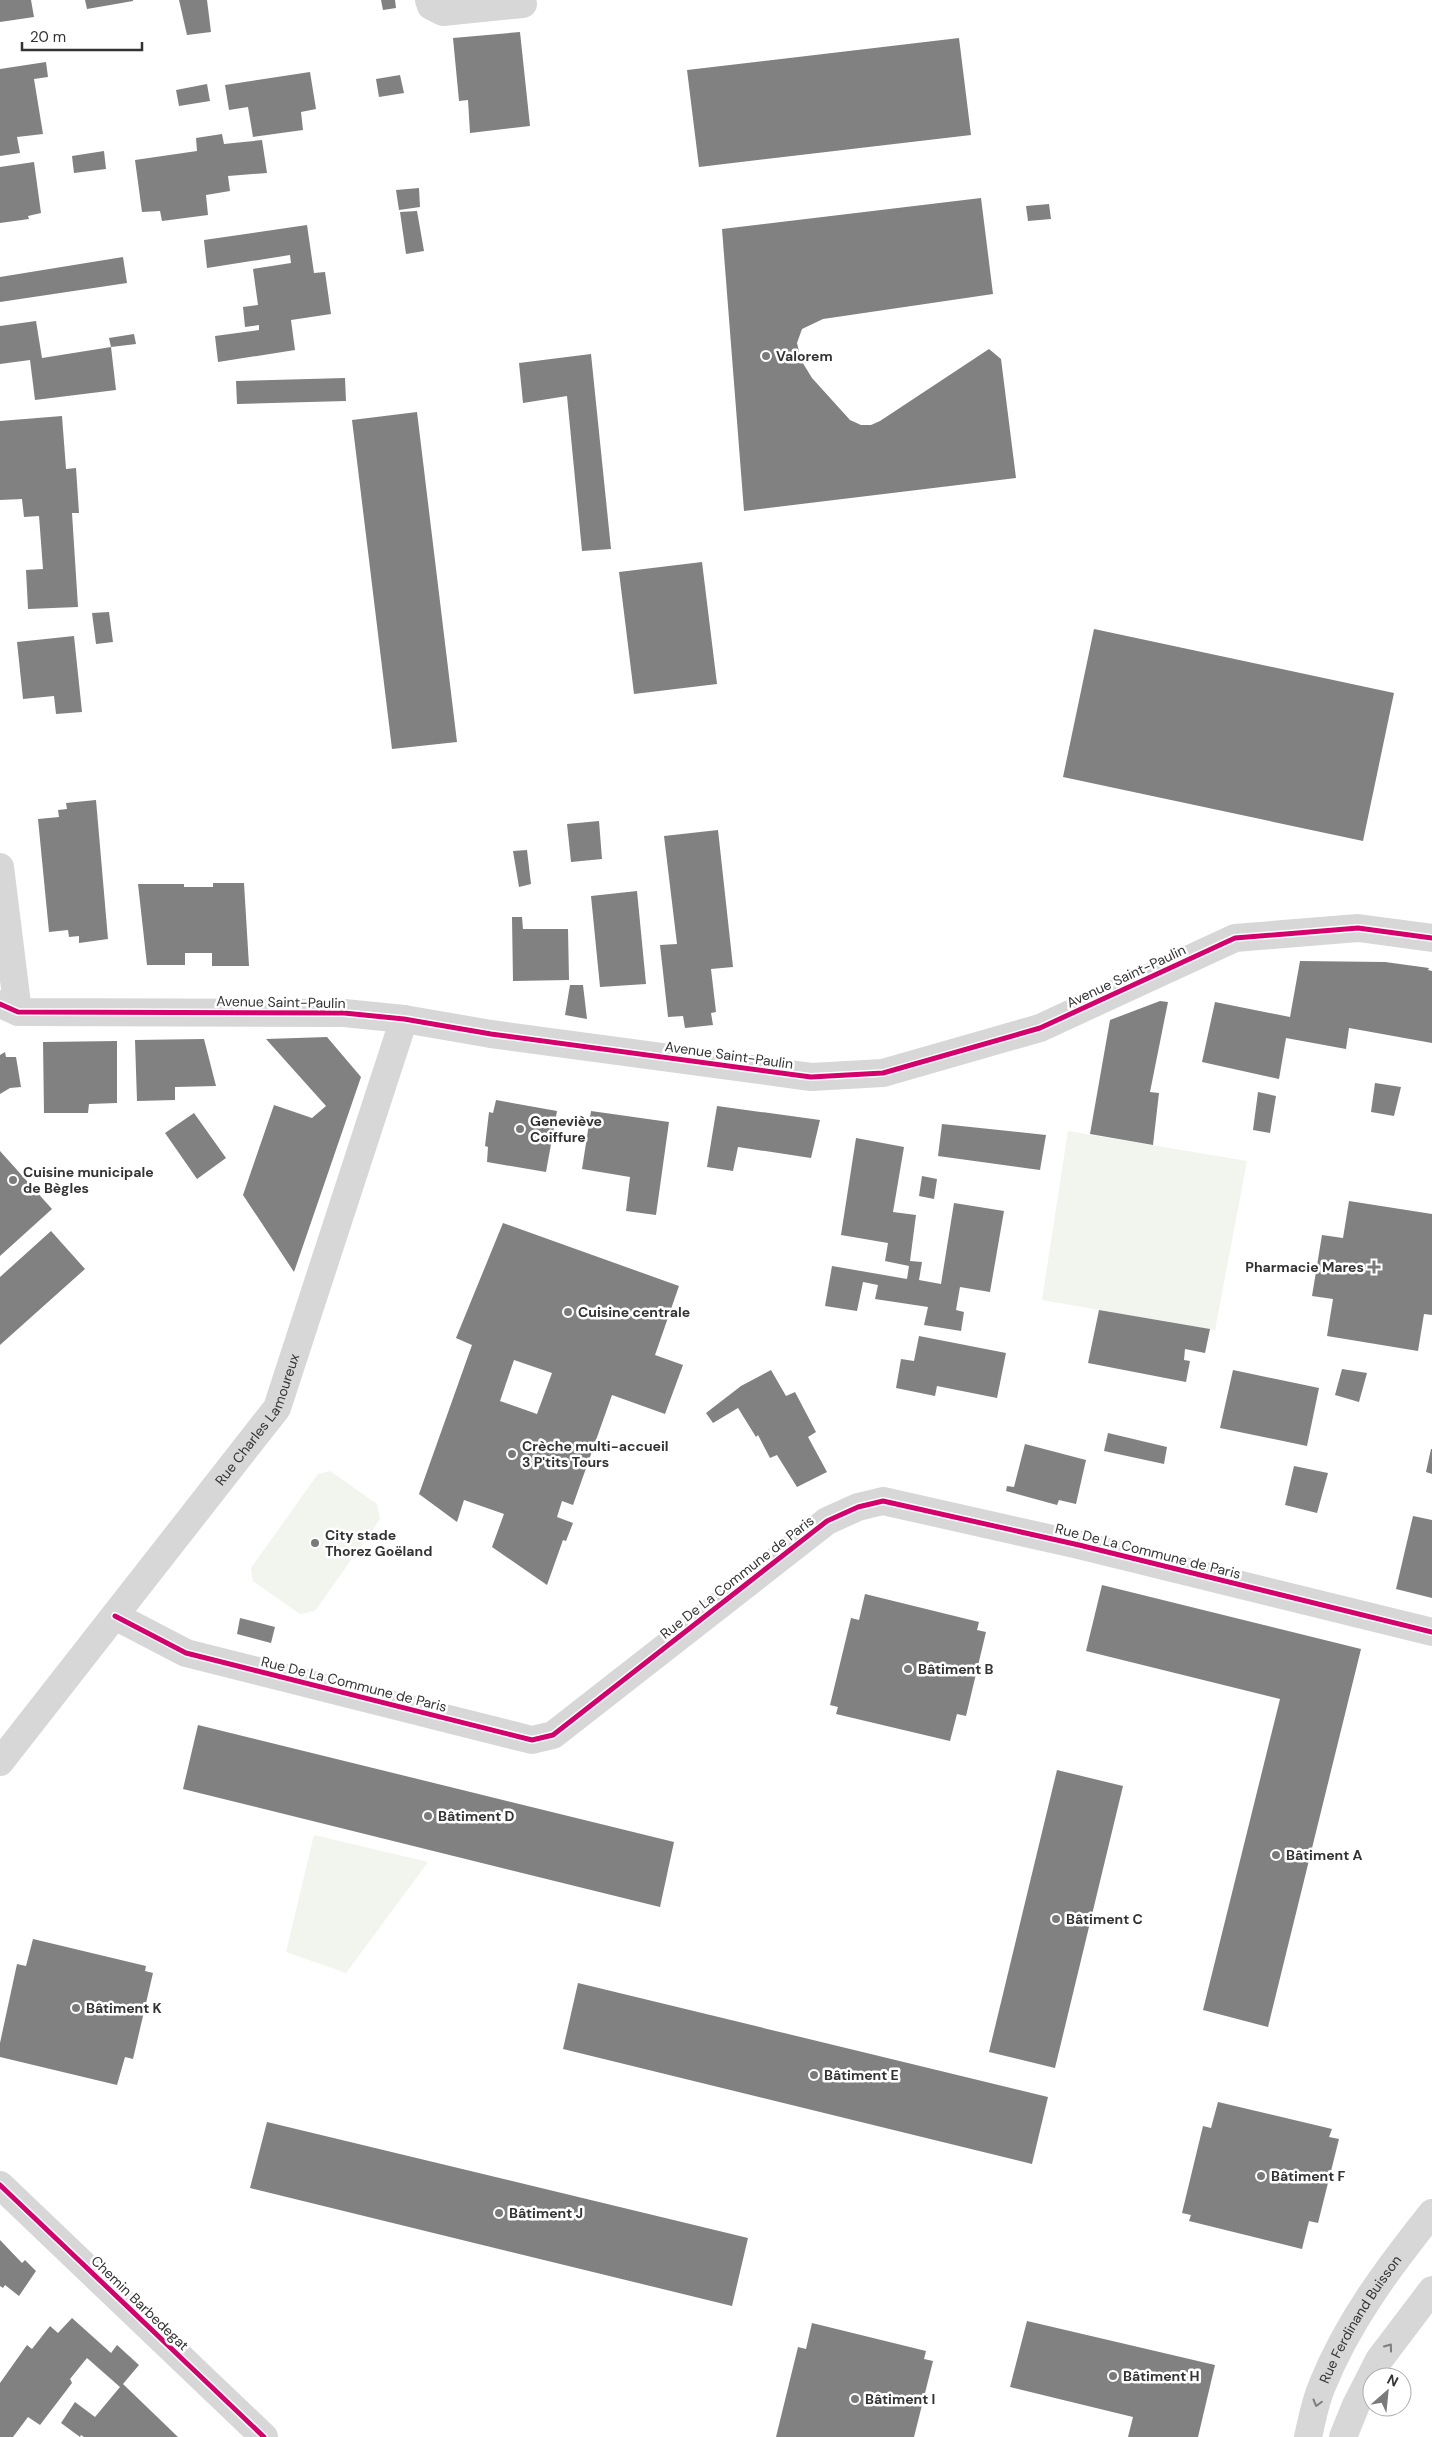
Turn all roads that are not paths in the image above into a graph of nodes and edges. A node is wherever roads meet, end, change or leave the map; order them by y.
1 (429, 0) edge
2 (523, 4) dead end
3 (0, 867) edge
4 (1432, 938) edge
5 (9, 1008) edge
6 (404, 1018) junction
7 (116, 1616) junction
8 (1432, 1632) edge
9 (0, 1762) edge
10 (0, 2185) edge
11 (1432, 2213) edge
12 (1432, 2290) edge
13 (264, 2437) edge
14 (1308, 2437) edge
15 (1343, 2437) edge

1 - 2 street
3 - 5 street
4 - 6 street, Avenue Saint-Paulin
5 - 6 street, Avenue Saint-Paulin
6 - 7 street, Rue Charles Lamoureux
7 - 8 street, Rue De La Commune de Paris
7 - 9 street, Rue Charles Lamoureux
10 - 13 street, Chemin Barbedegat
11 -> 14 street, Rue Ferdinand Buisson
15 -> 12 street

